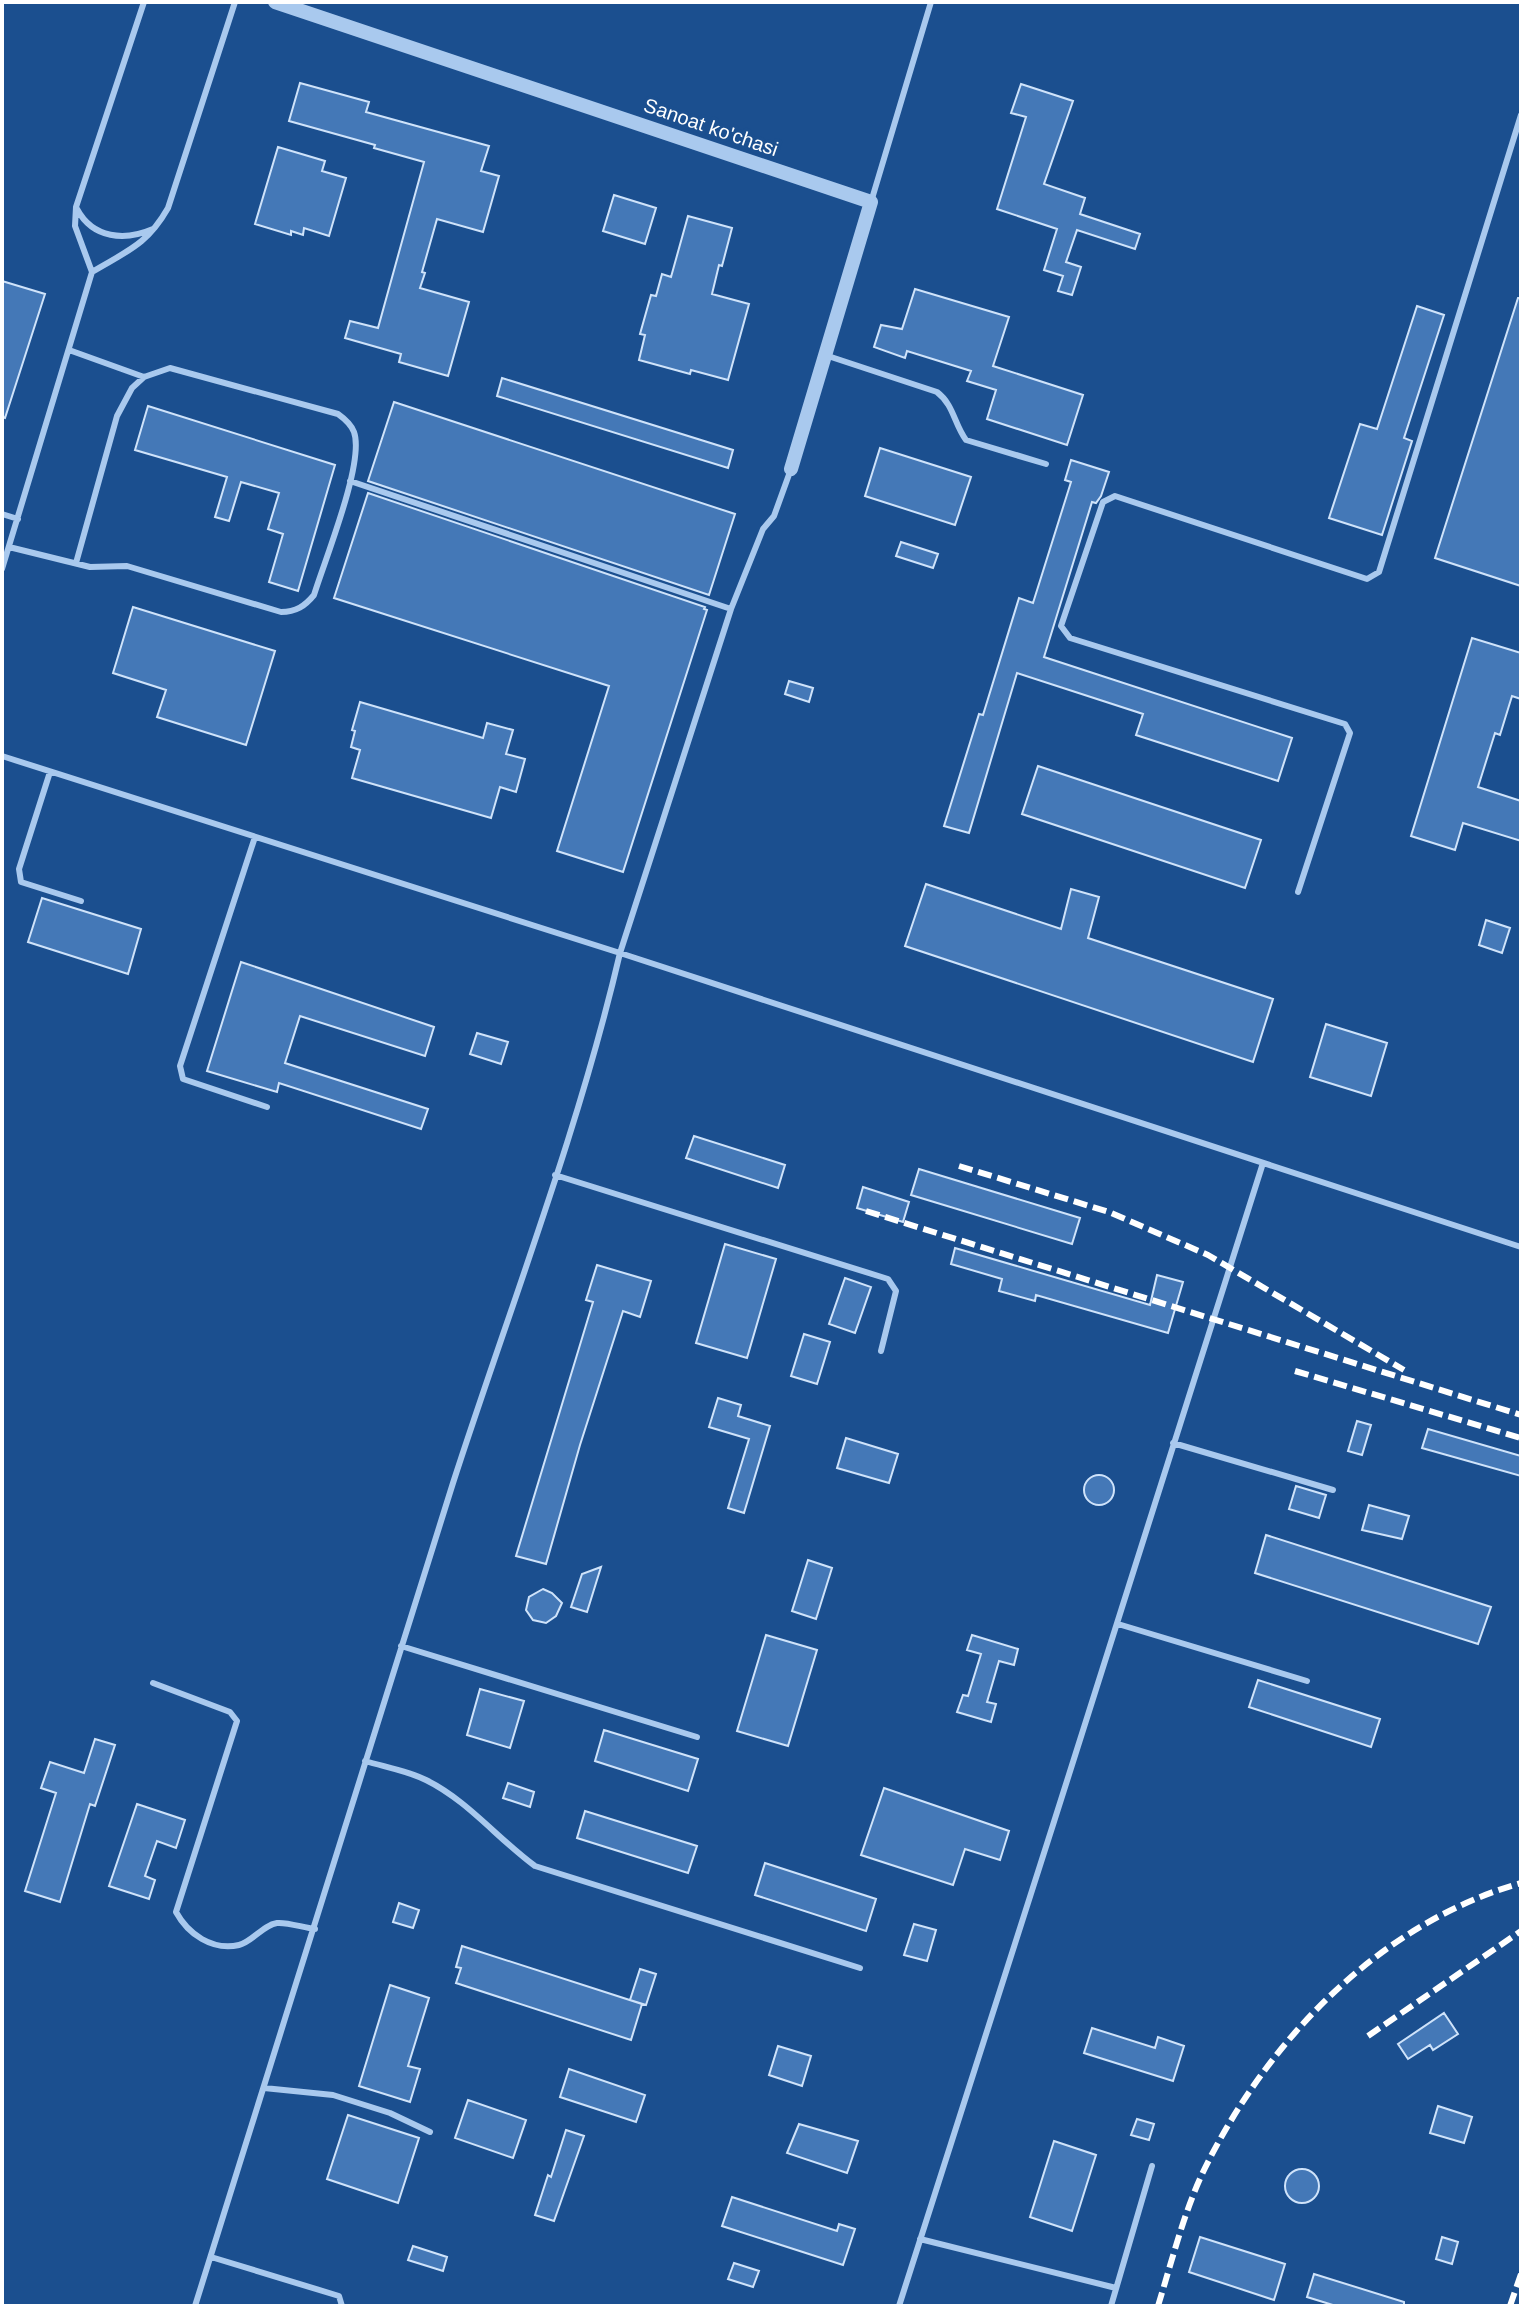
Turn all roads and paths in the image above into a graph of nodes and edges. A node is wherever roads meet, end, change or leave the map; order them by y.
1 (144, 2) edge
2 (235, 2) edge
3 (275, 2) edge
4 (931, 2) edge
5 (1521, 115) edge
6 (871, 202) junction
7 (76, 207) junction
8 (157, 228) junction
9 (92, 272) junction
10 (69, 350) junction
11 (825, 355) junction
12 (144, 377) junction
13 (1046, 464) dead end
14 (791, 469) joint
15 (350, 481) junction
16 (2, 514) edge
17 (18, 519) junction
18 (9, 547) junction
19 (76, 563) junction
20 (2, 569) edge
21 (731, 609) junction
22 (2, 756) edge
23 (50, 772) junction
24 (255, 837) junction
25 (1298, 892) dead end
26 (81, 901) dead end
27 (620, 953) junction
28 (267, 1107) dead end
29 (1263, 1163) junction
30 (555, 1175) junction
31 (1521, 1247) edge
32 (881, 1351) dead end
33 (1173, 1443) junction
34 (1333, 1490) dead end
35 (1118, 1624) junction
36 (401, 1646) junction
37 (1307, 1681) dead end
38 (153, 1683) dead end
39 (697, 1737) dead end
40 (365, 1761) junction
41 (315, 1929) junction
42 (860, 1968) dead end
43 (264, 2088) junction
44 (430, 2132) dead end
45 (1152, 2166) dead end
46 (920, 2239) junction
47 (211, 2257) junction
48 (1116, 2288) junction
49 (195, 2306) edge
50 (342, 2306) edge
51 (899, 2306) edge
52 (1111, 2306) edge

1 - 7 lane
2 - 8 lane
3 - 6 street, Sanoat ko'chasi
4 - 6 lane
5 - 25 lane
6 - 11 street
7 - 8 lane
7 - 9 lane
8 - 9 lane
9 - 10 lane
10 - 12 lane
10 - 17 lane
11 - 13 lane
11 - 14 street
12 - 15 lane
12 - 19 lane
14 - 21 lane
15 - 19 lane
15 - 21 lane
16 - 17 lane
17 - 18 lane
18 - 19 lane
18 - 20 lane
21 - 27 lane
22 - 23 lane
23 - 24 lane
23 - 26 lane
24 - 27 lane
24 - 28 lane
27 - 29 lane
27 - 30 lane
29 - 31 lane
29 - 33 lane
30 - 32 lane
30 - 36 lane
33 - 34 lane
33 - 35 lane
35 - 37 lane
35 - 46 lane
36 - 39 lane
36 - 40 lane
38 - 41 lane
40 - 41 lane
40 - 42 lane
41 - 43 lane
43 - 44 lane
43 - 47 lane
45 - 48 lane
46 - 48 lane
46 - 51 lane
47 - 49 lane
47 - 50 lane
48 - 52 lane

